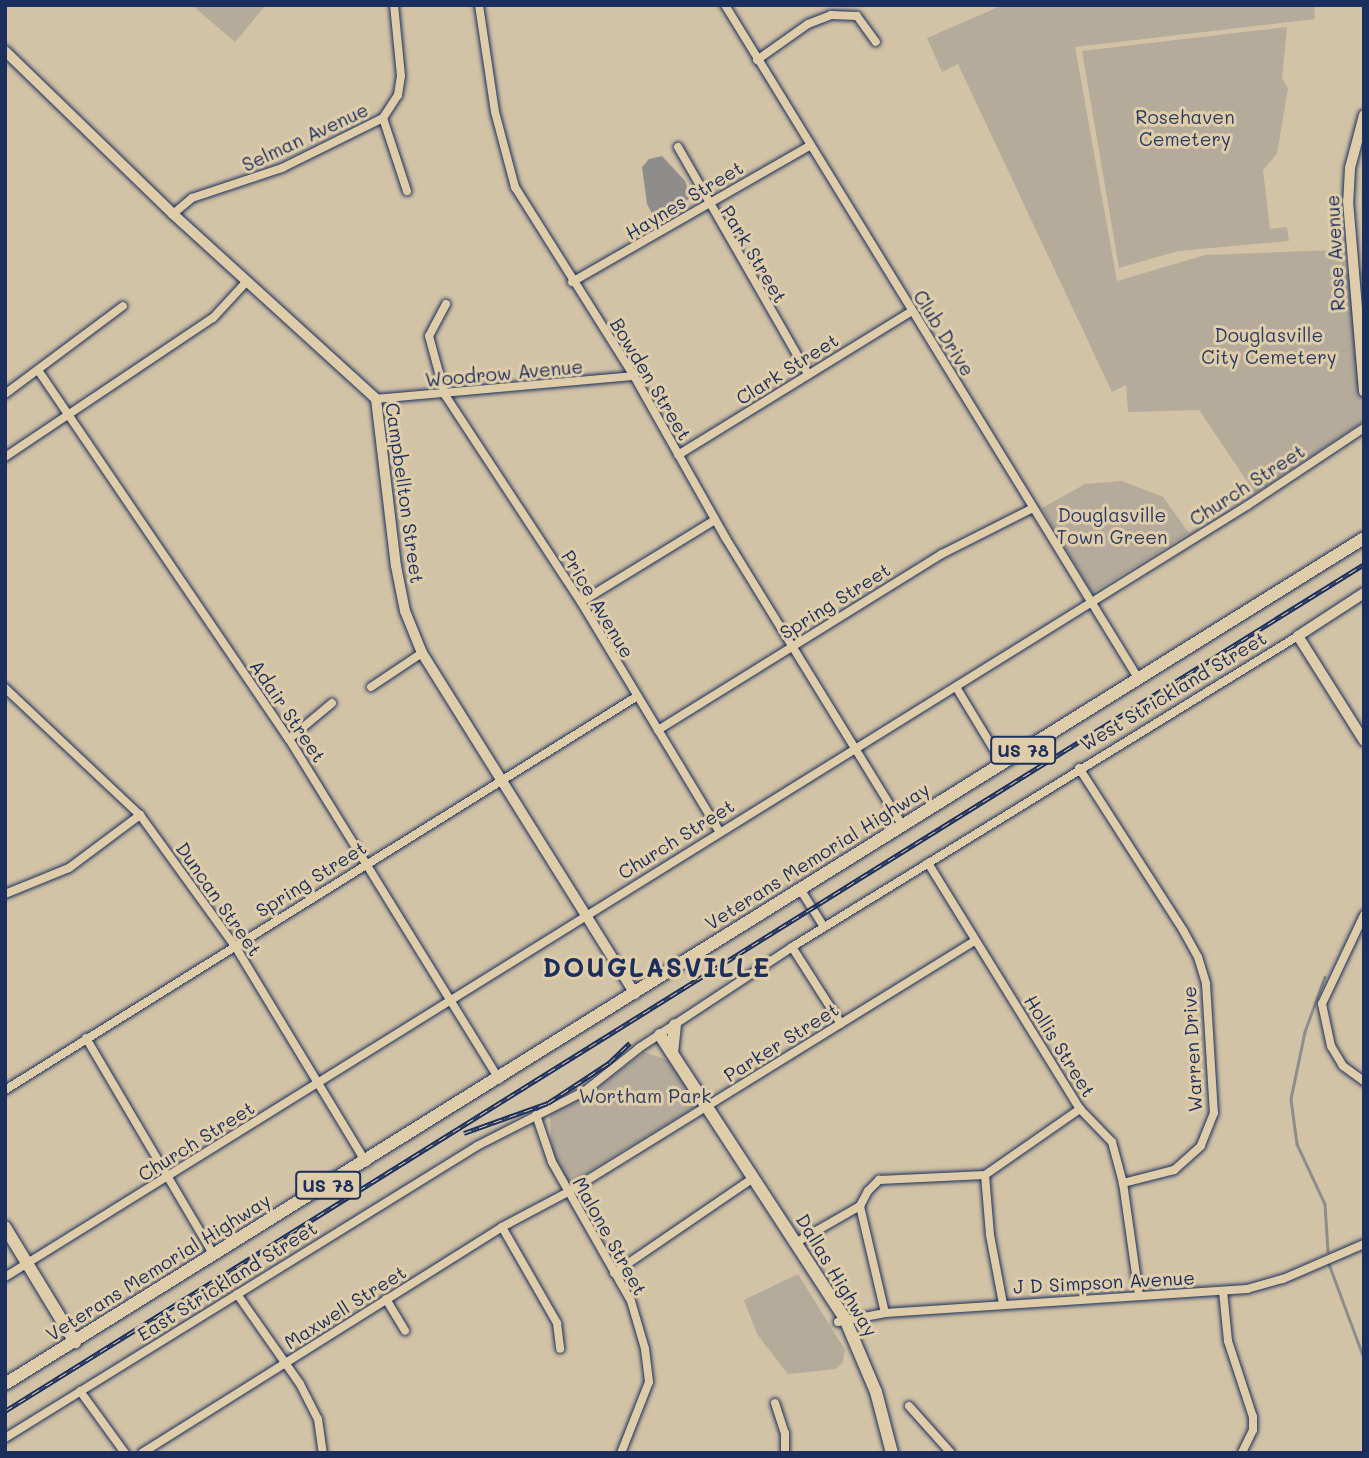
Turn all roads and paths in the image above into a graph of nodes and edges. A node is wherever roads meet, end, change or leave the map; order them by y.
1 (394, 5) edge
2 (479, 5) edge
3 (725, 5) edge
4 (876, 42) dead end
5 (5, 51) edge
6 (757, 60) junction
7 (1364, 115) edge
8 (383, 118) junction
9 (811, 145) junction
10 (678, 147) dead end
11 (407, 191) dead end
12 (707, 204) junction
13 (173, 214) junction
14 (247, 281) junction
15 (572, 282) junction
16 (446, 304) dead end
17 (123, 306) dead end
18 (912, 312) junction
19 (38, 370) junction
20 (808, 374) junction
21 (634, 376) junction
22 (1364, 391) edge
23 (5, 394) edge
24 (445, 395) junction
25 (376, 399) junction
26 (69, 414) junction
27 (1364, 428) edge
28 (678, 455) junction
29 (5, 457) edge
30 (1033, 508) junction
31 (715, 520) junction
32 (1364, 538) edge
33 (1364, 593) edge
34 (1091, 602) junction
35 (580, 603) junction
36 (1298, 636) junction
37 (791, 647) junction
38 (422, 653) junction
39 (1138, 678) junction
40 (370, 687) dead end
41 (956, 687) junction
42 (5, 688) edge
43 (636, 697) junction
44 (332, 703) dead end
45 (658, 730) junction
46 (289, 739) junction
47 (1364, 741) edge
48 (856, 747) junction
49 (1002, 762) junction
50 (1079, 768) junction
51 (502, 780) junction
52 (141, 815) junction
53 (902, 825) junction
54 (719, 831) junction
55 (367, 863) junction
56 (928, 863) junction
57 (800, 889) junction
58 (5, 894) edge
59 (585, 913) junction
60 (1364, 915) edge
61 (824, 927) junction
62 (975, 941) junction
63 (234, 946) junction
64 (792, 947) junction
65 (635, 994) junction
66 (451, 1000) junction
67 (675, 1024) junction
68 (841, 1024) junction
69 (660, 1035) junction
70 (86, 1038) junction
71 (672, 1053) junction
72 (499, 1079) junction
73 (1364, 1081) edge
74 (318, 1083) junction
75 (5, 1090) edge
76 (705, 1106) junction
77 (1080, 1109) junction
78 (536, 1115) junction
79 (366, 1161) junction
80 (985, 1175) junction
81 (167, 1178) junction
82 (752, 1179) junction
83 (1123, 1183) junction
84 (568, 1192) junction
85 (764, 1197) junction
86 (860, 1206) junction
87 (5, 1227) edge
88 (502, 1227) junction
89 (797, 1242) junction
90 (1364, 1244) edge
91 (213, 1254) junction
92 (29, 1263) junction
93 (614, 1273) junction
94 (5, 1277) edge
95 (1223, 1292) junction
96 (237, 1294) junction
97 (1139, 1296) junction
98 (386, 1299) junction
99 (1003, 1304) junction
100 (885, 1313) junction
101 (842, 1320) junction
102 (405, 1331) dead end
103 (75, 1342) junction
104 (560, 1349) dead end
105 (284, 1363) junction
106 (5, 1384) edge
107 (80, 1391) junction
108 (775, 1403) dead end
109 (909, 1406) dead end
110 (5, 1438) edge
111 (125, 1453) edge
112 (142, 1453) edge
113 (323, 1453) edge
114 (621, 1453) edge
115 (785, 1453) edge
116 (892, 1453) edge
117 (951, 1453) edge
118 (1242, 1453) edge

1 - 8 street, Selman Avenue
2 - 15 street, Bowden Street
3 - 6 street, Club Drive
4 - 6 street
5 - 13 main road, Campbellton Street
6 - 9 street, Club Drive
7 - 22 main road, Rose Avenue
8 - 11 street
8 - 13 street, Selman Avenue
9 - 12 street, Haynes Street
9 - 18 street, Club Drive
10 - 12 street, Park Street
12 - 15 street, Haynes Street
12 - 20 street, Park Street
13 - 14 main road, Campbellton Street
14 - 25 main road, Campbellton Street
14 - 26 street
15 - 21 street, Bowden Street
16 - 24 street, Price Avenue
17 - 19 street
18 - 20 street, Clark Street
18 - 30 street, Club Drive
19 - 23 street
19 - 26 street, Adair Street
20 - 28 street, Clark Street
21 - 24 street, Woodrow Avenue
21 - 28 street, Bowden Street
24 - 25 street, Woodrow Avenue
24 - 35 street, Price Avenue
25 - 38 main road, Campbellton Street
26 - 29 street
26 - 46 street, Adair Street
27 - 34 street, Church Street
28 - 31 street, Bowden Street
30 - 34 street, Club Drive
30 - 37 street, Spring Street
31 - 35 street
31 - 37 street, Bowden Street
32 - 39 main road, Veterans Memorial Highway / US 78
33 - 36 main road, West Strickland Street
34 - 39 street, Club Drive
34 - 41 street, Church Street
35 - 43 street, Price Avenue
36 - 47 main road
36 - 50 street, West Strickland Street
37 - 45 street, Spring Street
37 - 48 street, Bowden Street
38 - 40 street
38 - 51 main road, Campbellton Street
39 - 49 main road, Veterans Memorial Highway / US 78
41 - 48 street, Church Street
41 - 49 street
42 - 52 street, Duncan Street
43 - 45 street, Price Avenue
43 - 51 street, Spring Street
44 - 46 street
45 - 54 street, Price Avenue
46 - 55 street, Adair Street
48 - 53 street, Bowden Street
48 - 54 street, Church Street
49 - 53 main road, Veterans Memorial Highway / US 78
50 - 56 street, West Strickland Street
50 - 83 street, Warren Drive
51 - 55 street, Spring Street
51 - 59 main road, Campbellton Street
52 - 58 street
52 - 63 street, Duncan Street
53 - 57 main road, Veterans Memorial Highway / US 78
54 - 59 street, Church Street
55 - 63 street, Spring Street
55 - 66 street, Adair Street
56 - 61 street, East Strickland Street
56 - 62 street, Hollis Street
57 - 61 street
57 - 65 main road, Veterans Memorial Highway / US 78
59 - 65 main road, Campbellton Street
59 - 66 street, Church Street
60 - 73 street
61 - 64 street, East Strickland Street
62 - 68 street, Parker Street
62 - 77 street, Hollis Street
63 - 70 street, Spring Street
63 - 74 street, Duncan Street
64 - 67 street, East Strickland Street
64 - 68 street
65 - 72 main road, Veterans Memorial Highway / US 78
66 - 72 street, Adair Street
66 - 74 street, Church Street
67 - 69 street, East Strickland Street
67 - 71 main road
68 - 76 street, Parker Street
69 - 71 main road, Dallas Highway
69 - 78 street, East Strickland Street
70 - 75 street, Spring Street
70 - 81 street
71 - 76 main road, Dallas Highway
72 - 79 main road, Veterans Memorial Highway / US 78
74 - 79 street, Duncan Street
74 - 81 street, Church Street
76 - 82 main road, Dallas Highway
76 - 84 street, Parker Street
77 - 80 street
77 - 83 street, Hollis Street
78 - 84 street, Malone Street
78 - 96 street, East Strickland Street
79 - 91 main road, Veterans Memorial Highway / US 78
80 - 86 street
80 - 99 street
81 - 91 street
81 - 92 street, Church Street
82 - 85 main road, Dallas Highway
82 - 93 street
83 - 97 street, Hollis Street
84 - 88 street, Maxwell Street
84 - 93 street, Malone Street
85 - 89 main road, Dallas Highway
85 - 101 main road, Dallas Highway
86 - 89 street
86 - 100 street
87 - 92 main road
88 - 98 street, Maxwell Street
88 - 104 street
89 - 101 main road, Dallas Highway
90 - 95 street, J D Simpson Avenue
91 - 103 main road, Veterans Memorial Highway / US 78
92 - 94 street, Church Street
92 - 103 main road
93 - 114 street, Malone Street
95 - 97 street, J D Simpson Avenue
95 - 118 street
96 - 105 street
96 - 107 street, East Strickland Street
97 - 99 street, J D Simpson Avenue
98 - 102 street
98 - 105 street, Maxwell Street
99 - 100 street, J D Simpson Avenue
100 - 101 street, J D Simpson Avenue
101 - 116 main road, Dallas Highway
103 - 106 main road, Veterans Memorial Highway / US 78
105 - 112 street, Maxwell Street
105 - 113 street
107 - 110 street, East Strickland Street
107 - 111 street
108 - 115 street
109 - 117 street

